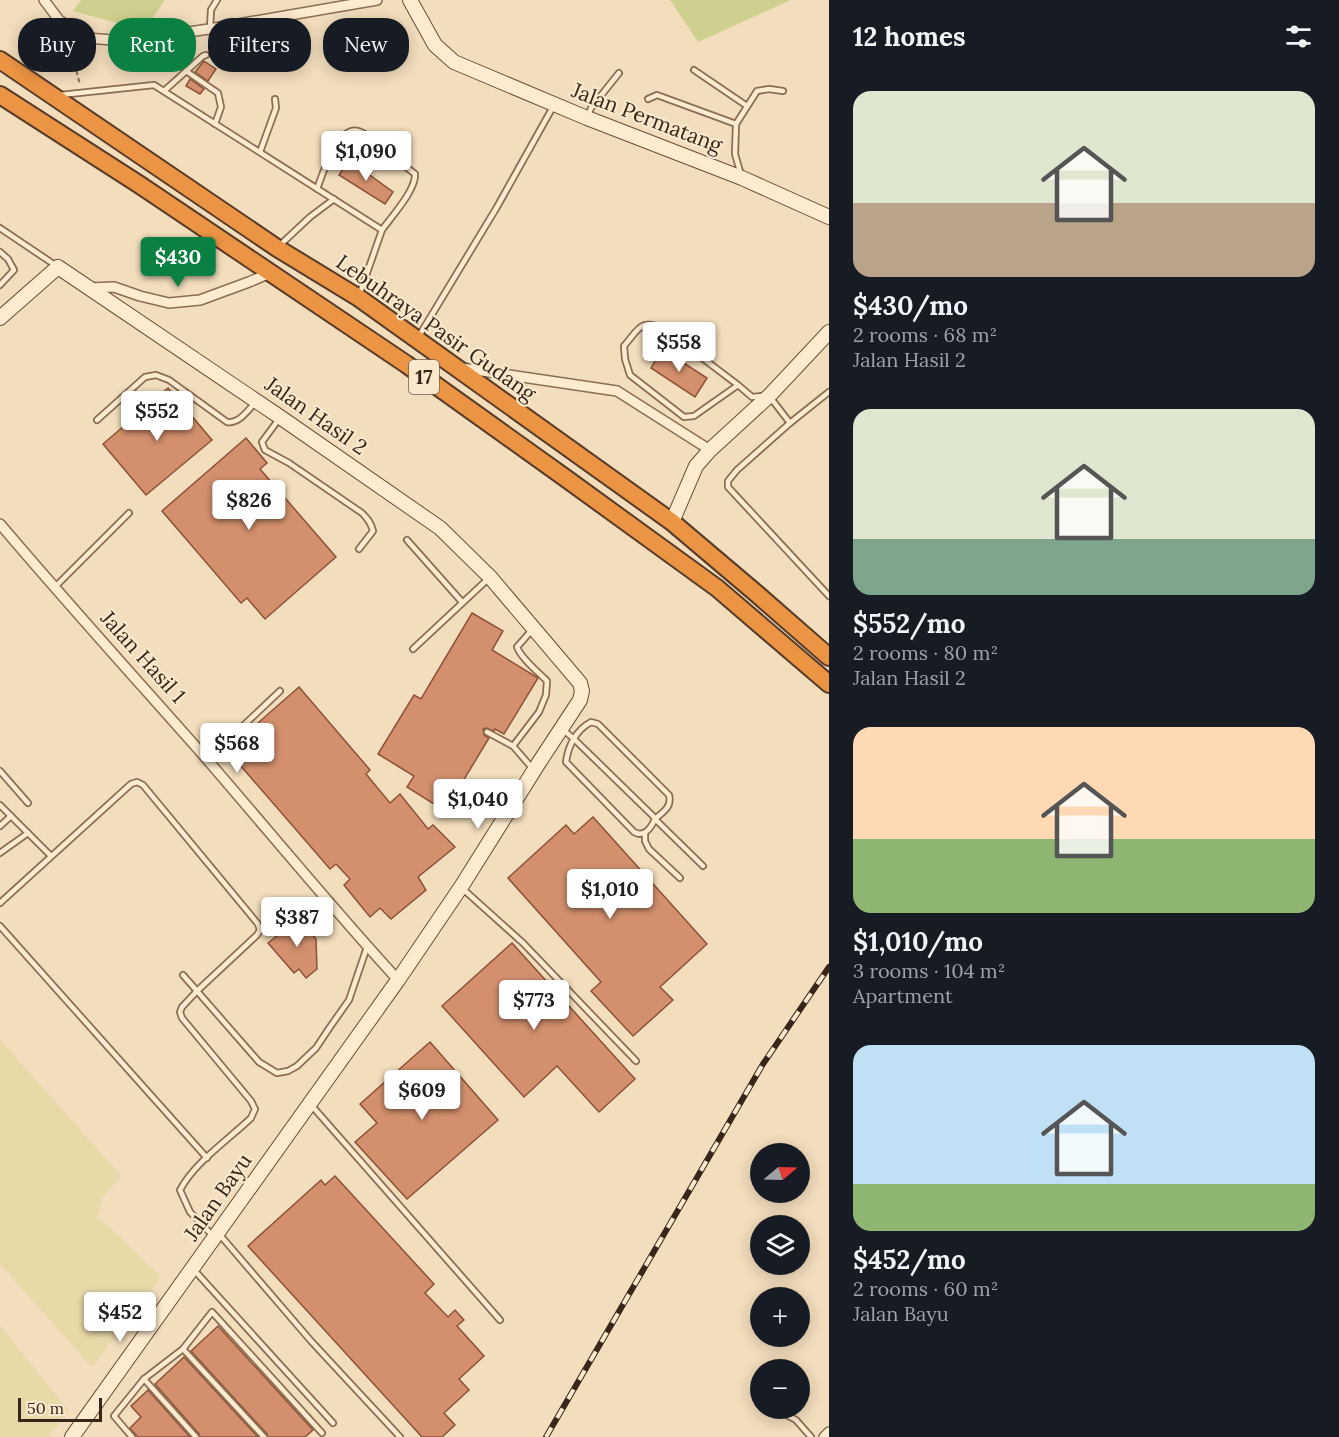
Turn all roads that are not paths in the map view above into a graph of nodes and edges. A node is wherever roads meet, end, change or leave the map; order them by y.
1 (44, 0) edge
2 (218, 0) edge
3 (377, 0) edge
4 (410, 0) edge
5 (210, 18) edge
6 (273, 18) edge
7 (208, 29) edge
8 (206, 55) dead end
9 (0, 60) edge
10 (196, 62) edge
11 (694, 70) dead end
12 (185, 72) edge
13 (187, 72) edge
14 (619, 73) dead end
15 (164, 91) junction
16 (783, 91) dead end
17 (0, 95) edge
18 (54, 96) junction
19 (275, 99) dead end
20 (648, 99) dead end
21 (554, 105) junction
22 (747, 106) junction
23 (587, 118) junction
24 (215, 124) junction
25 (736, 124) junction
26 (260, 152) junction
27 (742, 178) junction
28 (317, 189) junction
29 (334, 199) junction
30 (829, 217) edge
31 (0, 228) edge
32 (382, 230) junction
33 (277, 248) junction
34 (0, 252) edge
35 (58, 267) junction
36 (270, 273) junction
37 (0, 285) edge
38 (89, 288) junction
39 (359, 298) junction
40 (0, 318) edge
41 (829, 332) edge
42 (416, 340) junction
43 (456, 367) junction
44 (738, 385) junction
45 (829, 392) edge
46 (769, 396) junction
47 (257, 401) junction
48 (280, 417) junction
49 (97, 420) dead end
50 (790, 423) junction
51 (710, 450) junction
52 (129, 513) dead end
53 (672, 522) junction
54 (0, 524) edge
55 (406, 540) dead end
56 (359, 549) dead end
57 (490, 577) junction
58 (54, 588) junction
59 (829, 596) edge
60 (462, 602) junction
61 (534, 628) junction
62 (413, 649) dead end
63 (829, 657) edge
64 (829, 684) edge
65 (280, 691) dead end
66 (561, 729) junction
67 (488, 732) dead end
68 (573, 738) junction
69 (513, 746) junction
70 (205, 757) junction
71 (534, 770) junction
72 (0, 771) edge
73 (28, 803) dead end
74 (0, 805) edge
75 (11, 816) junction
76 (655, 819) junction
77 (0, 825) edge
78 (28, 833) junction
79 (645, 833) junction
80 (0, 853) edge
81 (51, 856) junction
82 (703, 866) dead end
83 (680, 878) dead end
84 (461, 887) junction
85 (0, 903) edge
86 (0, 926) edge
87 (367, 947) junction
88 (183, 975) dead end
89 (398, 980) junction
90 (197, 991) junction
91 (636, 1061) dead end
92 (311, 1104) junction
93 (207, 1158) junction
94 (216, 1235) junction
95 (193, 1269) junction
96 (500, 1320) dead end
97 (183, 1349) junction
98 (144, 1379) junction
99 (794, 1419) edge
100 (333, 1423) dead end
101 (829, 1432) edge
102 (322, 1433) dead end
103 (72, 1437) edge
104 (132, 1437) edge
105 (196, 1437) edge
106 (264, 1437) edge
107 (399, 1437) edge
108 (811, 1437) edge
109 (824, 1437) edge

1 - 7 street
2 - 5 lane
3 - 6 street
4 - 21 street, Jalan Permatang
8 - 10 lane
9 - 18 highway, Lebuhraya Pasir Gudang / 17
11 - 22 lane
12 - 15 lane
13 - 24 lane
14 - 23 lane
15 - 18 lane
15 - 24 lane
16 - 22 lane
17 - 36 highway, 17
18 - 33 highway, Lebuhraya Pasir Gudang / 17
19 - 26 lane
20 - 25 lane
21 - 23 street, Jalan Permatang
21 - 42 lane
22 - 25 lane
23 - 27 street, Jalan Permatang
24 - 26 lane
25 - 27 lane
26 - 28 lane
27 - 30 street, Jalan Permatang
28 - 29 lane
28 - 32 lane
29 - 32 lane
29 - 33 lane
31 - 35 lane, Jalan Hasil 2
32 - 39 lane
33 - 39 highway, Lebuhraya Pasir Gudang / 17
34 - 37 lane
35 - 38 street, Jalan Hasil 2
35 - 40 street
36 - 38 street
36 - 64 highway, 17
38 - 47 street, Jalan Hasil 2
39 - 42 highway, Lebuhraya Pasir Gudang / 17
41 - 46 street
42 - 43 highway, Lebuhraya Pasir Gudang / 17
43 - 51 street
43 - 53 highway, Lebuhraya Pasir Gudang / 17
44 - 44 lane
44 - 46 lane
45 - 50 lane
46 - 50 lane
46 - 51 street
47 - 48 street, Jalan Hasil 2
47 - 49 lane
48 - 56 lane
48 - 57 street, Jalan Hasil 2
50 - 59 lane
51 - 53 street
52 - 58 lane
53 - 63 highway, Lebuhraya Pasir Gudang / 17
54 - 58 street, Jalan Hasil 1
55 - 60 lane
57 - 60 lane
57 - 61 street, Jalan Hasil 2
58 - 70 street, Jalan Hasil 1
60 - 62 lane
61 - 66 street, Jalan Hasil 2
61 - 69 lane
65 - 70 lane
66 - 68 lane
66 - 71 street
67 - 69 lane
68 - 76 lane
68 - 76 lane
68 - 79 lane
69 - 71 lane
70 - 87 street, Jalan Hasil 1
71 - 84 street
72 - 73 lane
74 - 75 lane
75 - 77 lane
75 - 78 lane
76 - 79 lane
76 - 82 lane
78 - 80 lane
78 - 81 lane
79 - 83 lane
81 - 85 lane
81 - 90 lane
84 - 89 street
84 - 91 lane
86 - 93 lane
87 - 89 street, Jalan Hasil 1
87 - 90 lane
88 - 90 lane
89 - 92 street, Jalan Bayu
90 - 93 lane
92 - 94 street, Jalan Bayu
92 - 96 lane
93 - 94 lane
94 - 95 street, Jalan Bayu
94 - 107 lane
95 - 100 lane
95 - 103 street, Jalan Bayu
97 - 98 lane
97 - 102 lane
97 - 106 lane
98 - 104 lane
98 - 105 lane
99 - 108 lane
101 - 109 street

